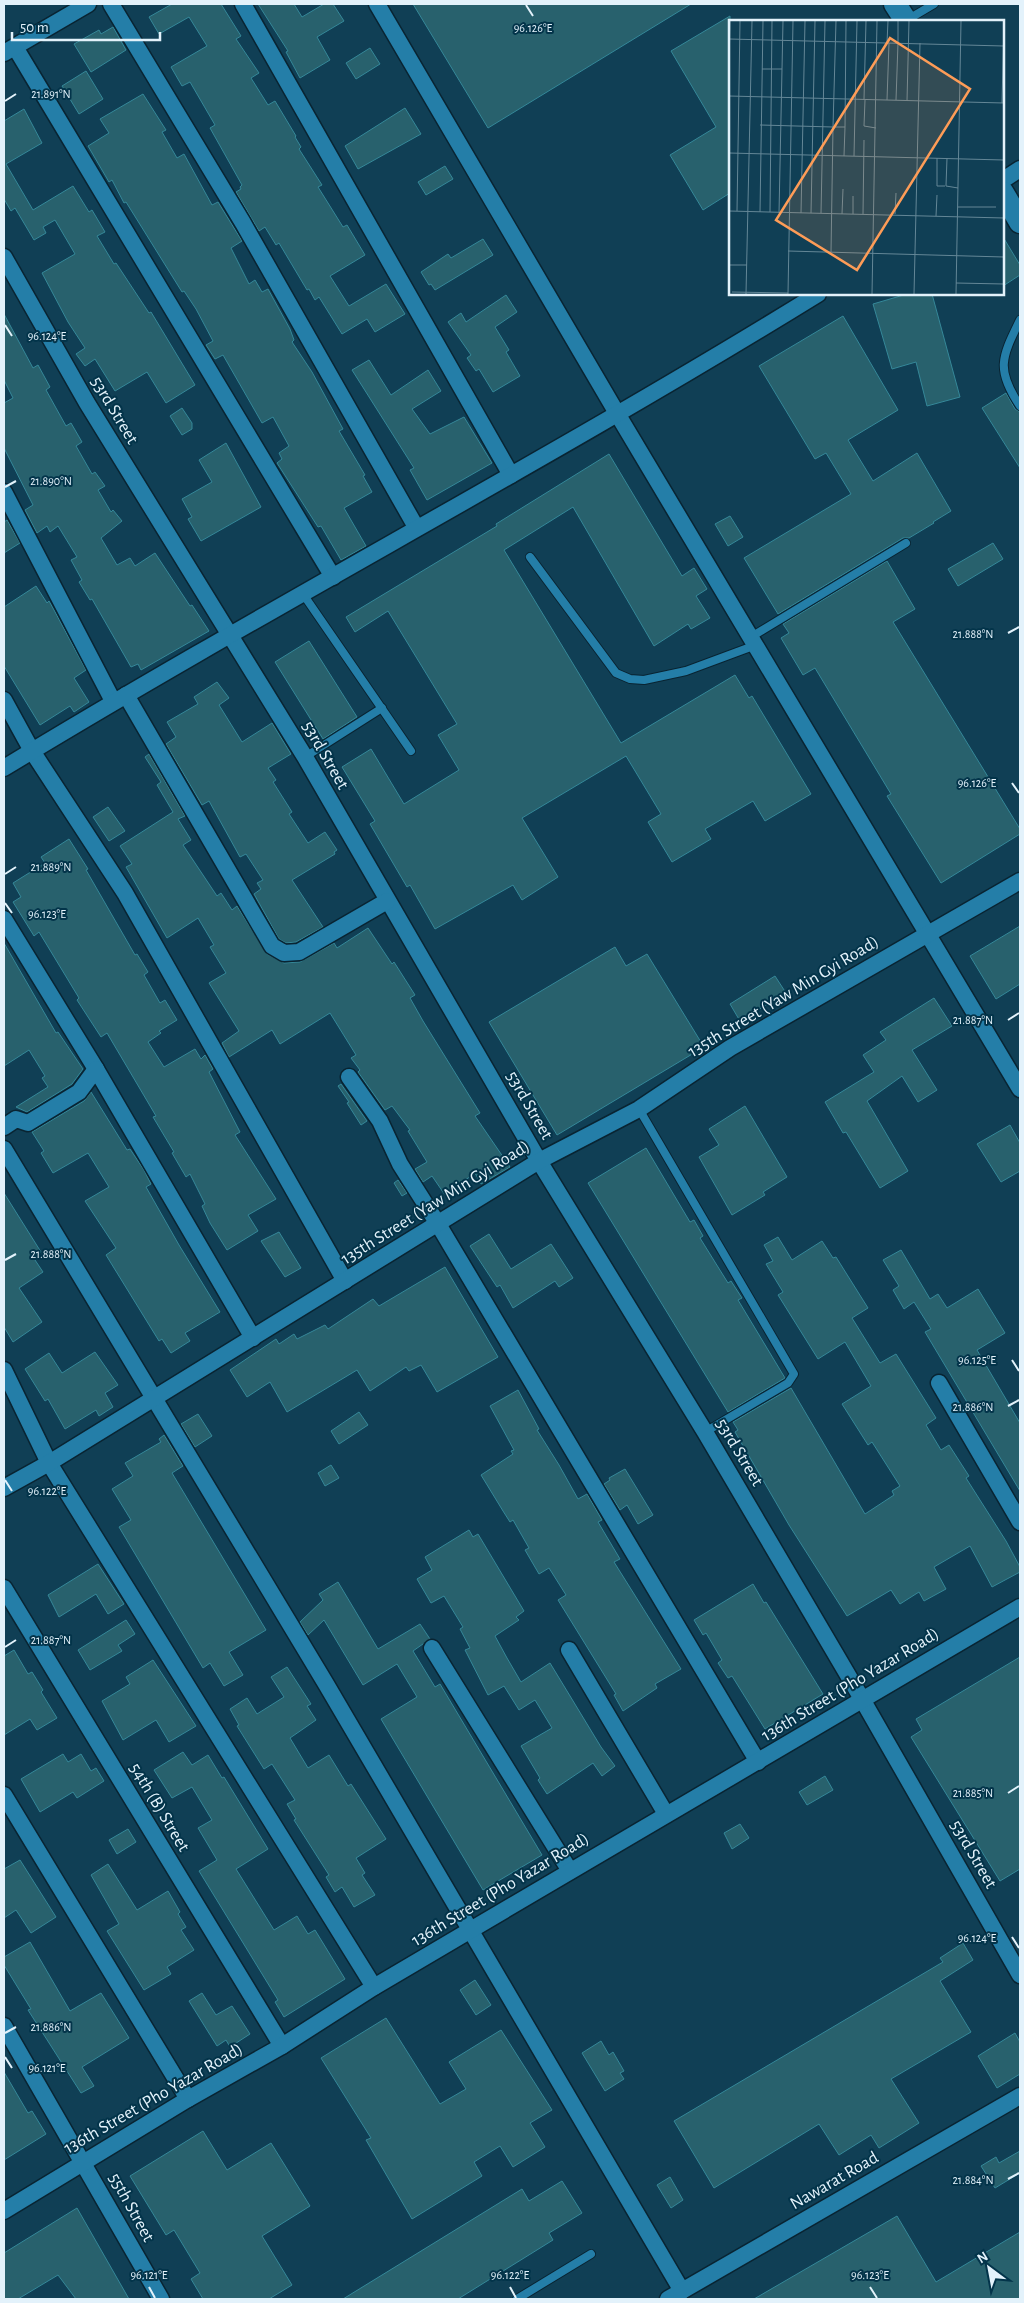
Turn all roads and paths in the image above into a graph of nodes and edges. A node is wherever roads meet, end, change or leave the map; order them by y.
1 (88, 4) edge
2 (110, 4) edge
3 (243, 4) edge
4 (377, 4) edge
5 (896, 4) edge
6 (934, 4) edge
7 (905, 20) edge
8 (908, 20) edge
9 (9, 50) edge
10 (1020, 169) edge
11 (1004, 179) edge
12 (1004, 195) edge
13 (1020, 222) edge
14 (4, 257) edge
15 (816, 295) edge
16 (1020, 320) edge
17 (1020, 406) edge
18 (618, 415) junction
19 (511, 475) junction
20 (4, 492) edge
21 (416, 527) junction
22 (906, 543) dead end
23 (530, 558) dead end
24 (333, 577) junction
25 (303, 594) junction
26 (230, 635) junction
27 (754, 641) junction
28 (120, 698) junction
29 (4, 700) edge
30 (382, 708) junction
31 (32, 751) junction
32 (411, 751) dead end
33 (305, 757) junction
34 (4, 768) edge
35 (1020, 881) edge
36 (387, 901) junction
37 (4, 919) edge
38 (929, 933) junction
39 (96, 1070) junction
40 (349, 1077) dead end
41 (1020, 1089) edge
42 (638, 1109) junction
43 (4, 1127) edge
44 (4, 1150) edge
45 (539, 1161) junction
46 (438, 1224) junction
47 (345, 1282) junction
48 (253, 1338) junction
49 (4, 1370) edge
50 (939, 1383) dead end
51 (153, 1398) junction
52 (705, 1432) junction
53 (49, 1463) junction
54 (4, 1488) edge
55 (1020, 1522) edge
56 (4, 1588) edge
57 (1020, 1607) edge
58 (432, 1648) dead end
59 (569, 1650) dead end
60 (862, 1699) junction
61 (758, 1762) junction
62 (4, 1795) edge
63 (666, 1814) junction
64 (570, 1871) junction
65 (470, 1930) junction
66 (1020, 1975) edge
67 (374, 1987) junction
68 (4, 2026) edge
69 (282, 2046) junction
70 (1020, 2096) edge
71 (188, 2099) junction
72 (83, 2161) junction
73 (4, 2211) edge
74 (591, 2254) dead end
75 (675, 2295) edge
76 (161, 2299) edge
77 (517, 2299) edge

1 - 9 street
2 - 21 street
3 - 19 street
4 - 18 street
5 - 7 street
6 - 8 lane
9 - 24 street
10 - 11 street
12 - 13 street
14 - 26 street, 53rd Street
15 - 18 street
16 - 17 lane
18 - 19 street
18 - 27 street
19 - 21 street
20 - 28 street
21 - 24 street
22 - 27 lane
23 - 27 lane
24 - 25 street
25 - 26 street
25 - 30 lane
26 - 28 street
26 - 33 street, 53rd Street
27 - 38 street
28 - 31 street
28 - 36 street
29 - 31 street
30 - 32 lane
30 - 33 lane
31 - 34 street
31 - 47 street
33 - 36 street, 53rd Street
35 - 38 street, 135th Street (Yaw Min Gyi Road)
36 - 45 street, 53rd Street
37 - 39 street
38 - 41 street
38 - 42 street, 135th Street (Yaw Min Gyi Road)
39 - 43 street
39 - 48 street
40 - 46 street
42 - 45 street, 135th Street (Yaw Min Gyi Road)
42 - 52 lane
44 - 51 street
45 - 46 street, 135th Street (Yaw Min Gyi Road)
45 - 52 street, 53rd Street
46 - 47 street, 135th Street (Yaw Min Gyi Road)
46 - 61 street
47 - 48 street, 135th Street (Yaw Min Gyi Road)
48 - 51 street, 135th Street (Yaw Min Gyi Road)
49 - 53 street
50 - 55 street
51 - 53 street, 135th Street (Yaw Min Gyi Road)
51 - 65 street
52 - 60 street, 53rd Street
53 - 54 street, 135th Street (Yaw Min Gyi Road)
53 - 67 street
56 - 69 street, 54th (B) Street
57 - 60 street, 136th Street (Pho Yazar Road)
58 - 64 street
59 - 63 street
60 - 61 street, 136th Street (Pho Yazar Road)
60 - 66 street, 53rd Street
61 - 63 street, 136th Street (Pho Yazar Road)
62 - 71 street
63 - 64 street, 136th Street (Pho Yazar Road)
64 - 65 street, 136th Street (Pho Yazar Road)
65 - 67 street, 136th Street (Pho Yazar Road)
65 - 75 street
67 - 69 street, 136th Street (Pho Yazar Road)
68 - 72 street, 55th Street
69 - 71 street, 136th Street (Pho Yazar Road)
70 - 75 street, Nawarat Road
71 - 72 street, 136th Street (Pho Yazar Road)
72 - 73 street, 136th Street (Pho Yazar Road)
72 - 76 street, 55th Street
74 - 77 lane

